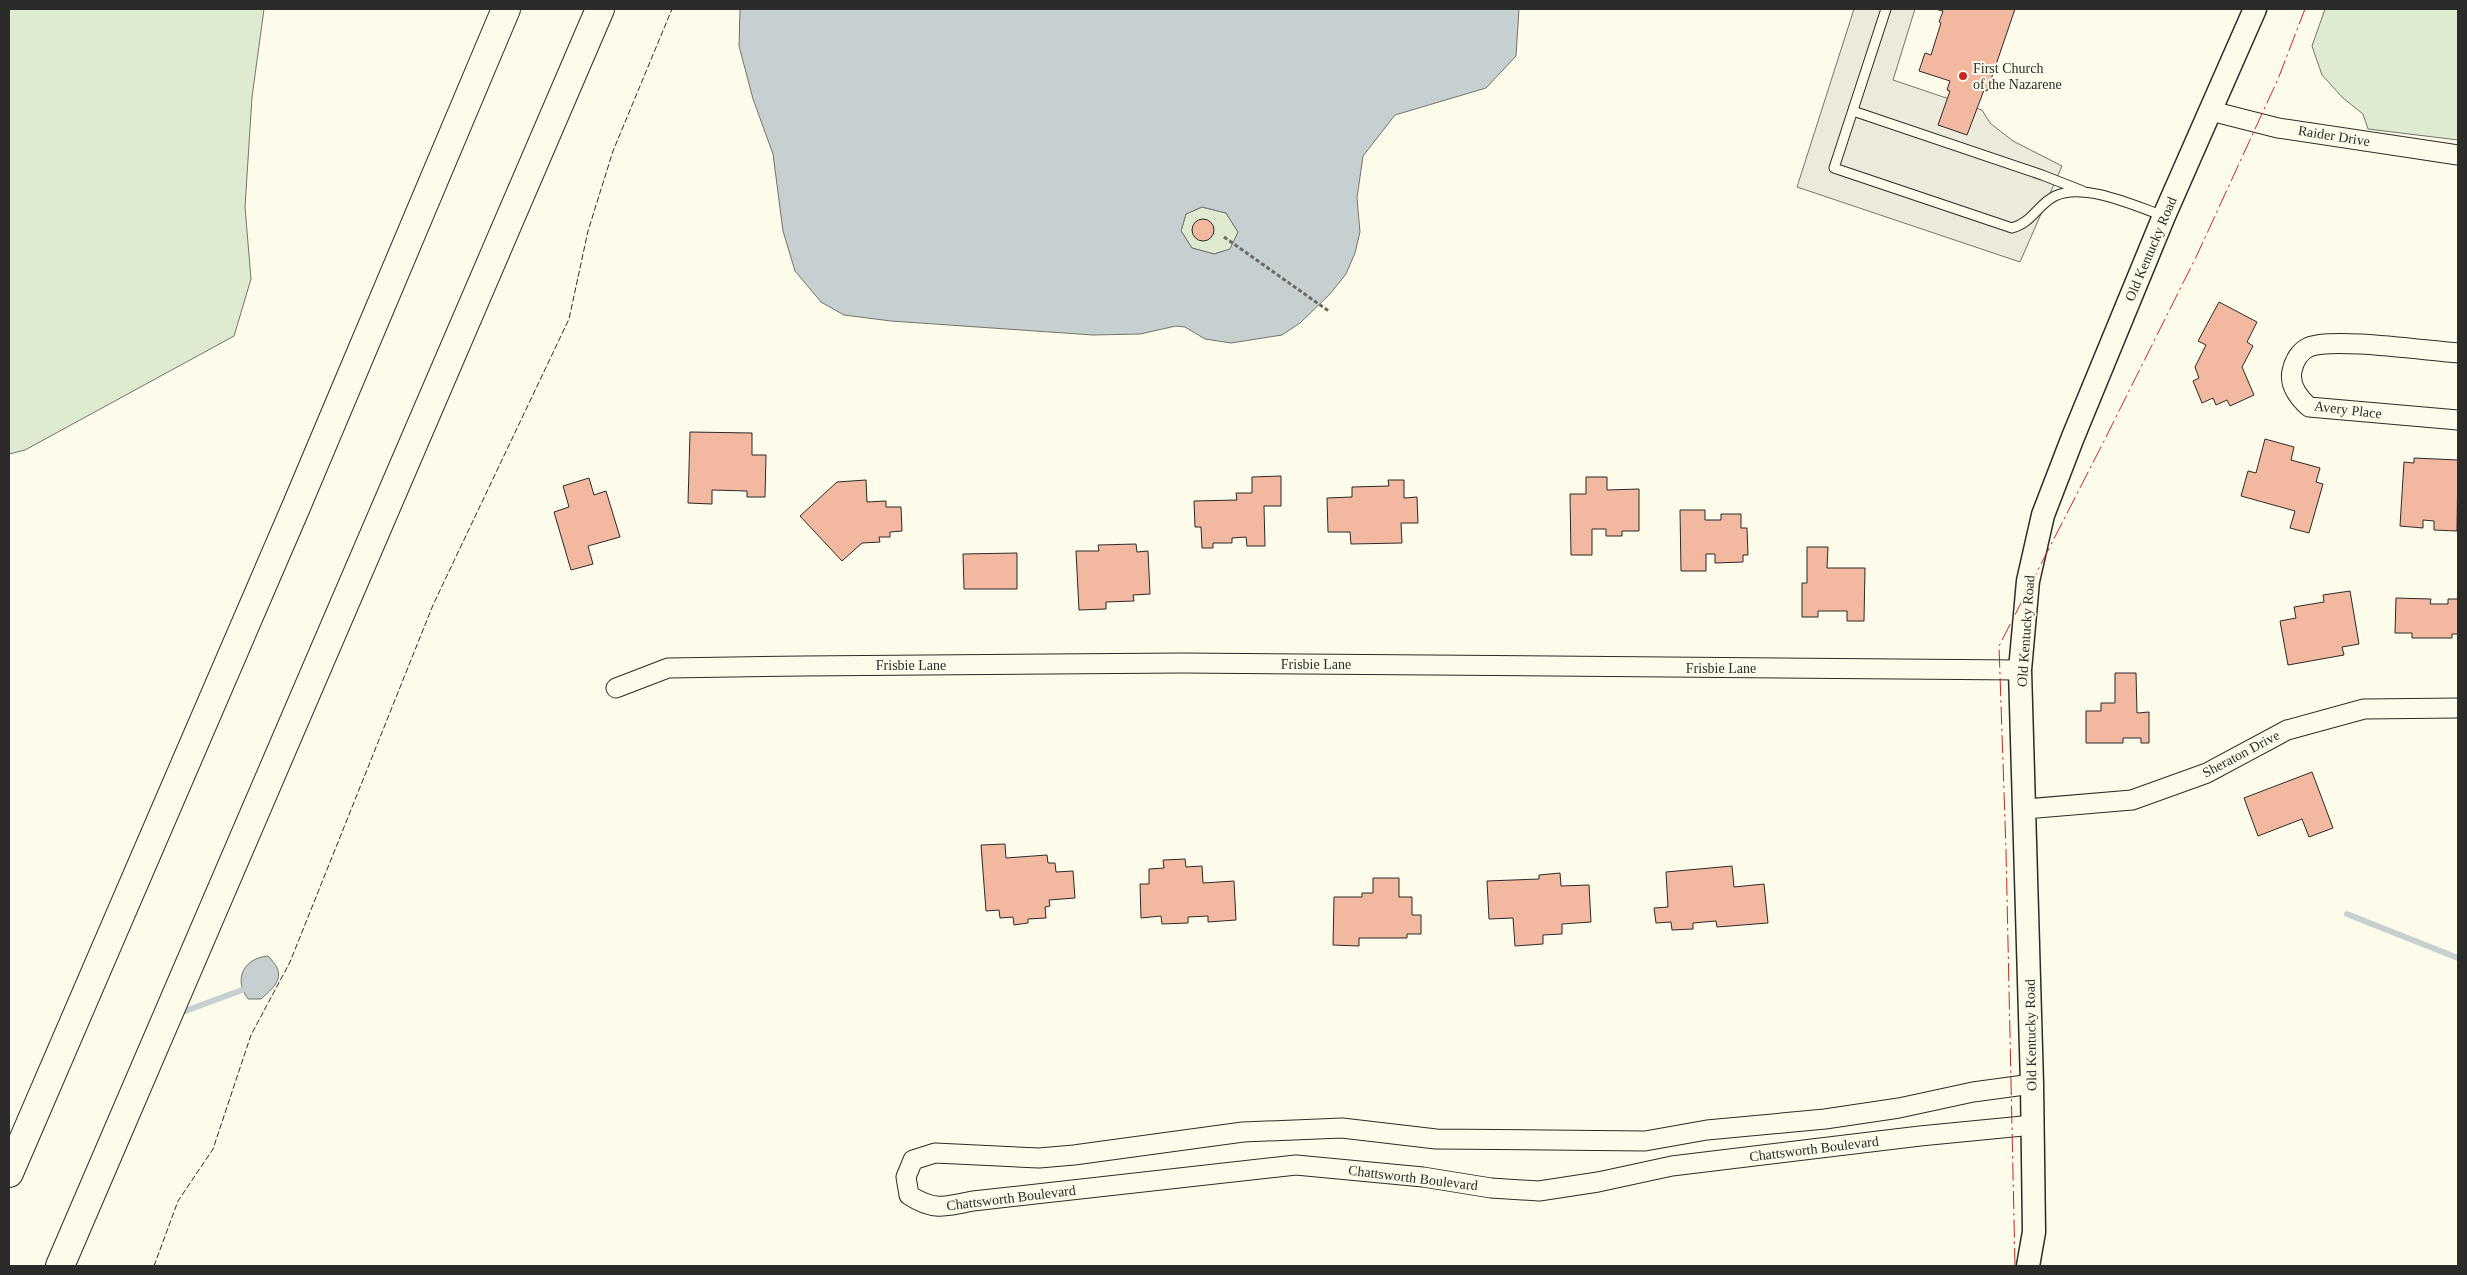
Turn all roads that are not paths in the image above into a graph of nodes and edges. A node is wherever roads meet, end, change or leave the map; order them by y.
1 (506, 9) edge
2 (600, 9) edge
3 (1886, 9) edge
4 (2255, 9) edge
5 (1853, 110) junction
6 (2212, 111) junction
7 (2458, 155) edge
8 (2083, 191) junction
9 (2164, 216) junction
10 (2458, 353) edge
11 (2458, 420) edge
12 (2020, 670) junction
13 (616, 688) dead end
14 (2458, 708) edge
15 (2025, 809) junction
16 (2032, 1084) junction
17 (2032, 1125) junction
18 (9, 1173) edge
19 (60, 1266) edge
20 (2028, 1266) edge

1 - 18 highway
2 - 19 highway
3 - 5 lane
4 - 6 street, Old Kentucky Road
5 - 8 lane
5 - 8 lane
6 - 7 street, Raider Drive
6 - 9 street, Old Kentucky Road
8 - 9 lane
9 - 12 street, Old Kentucky Road
10 - 11 street, Avery Place
12 - 13 street, Frisbie Lane
12 - 15 street, Old Kentucky Road
14 - 15 street, Sheraton Drive
15 - 16 street, Old Kentucky Road
16 - 17 street, Old Kentucky Road
16 - 17 street, Chattsworth Boulevard
17 - 20 street, Old Kentucky Road

